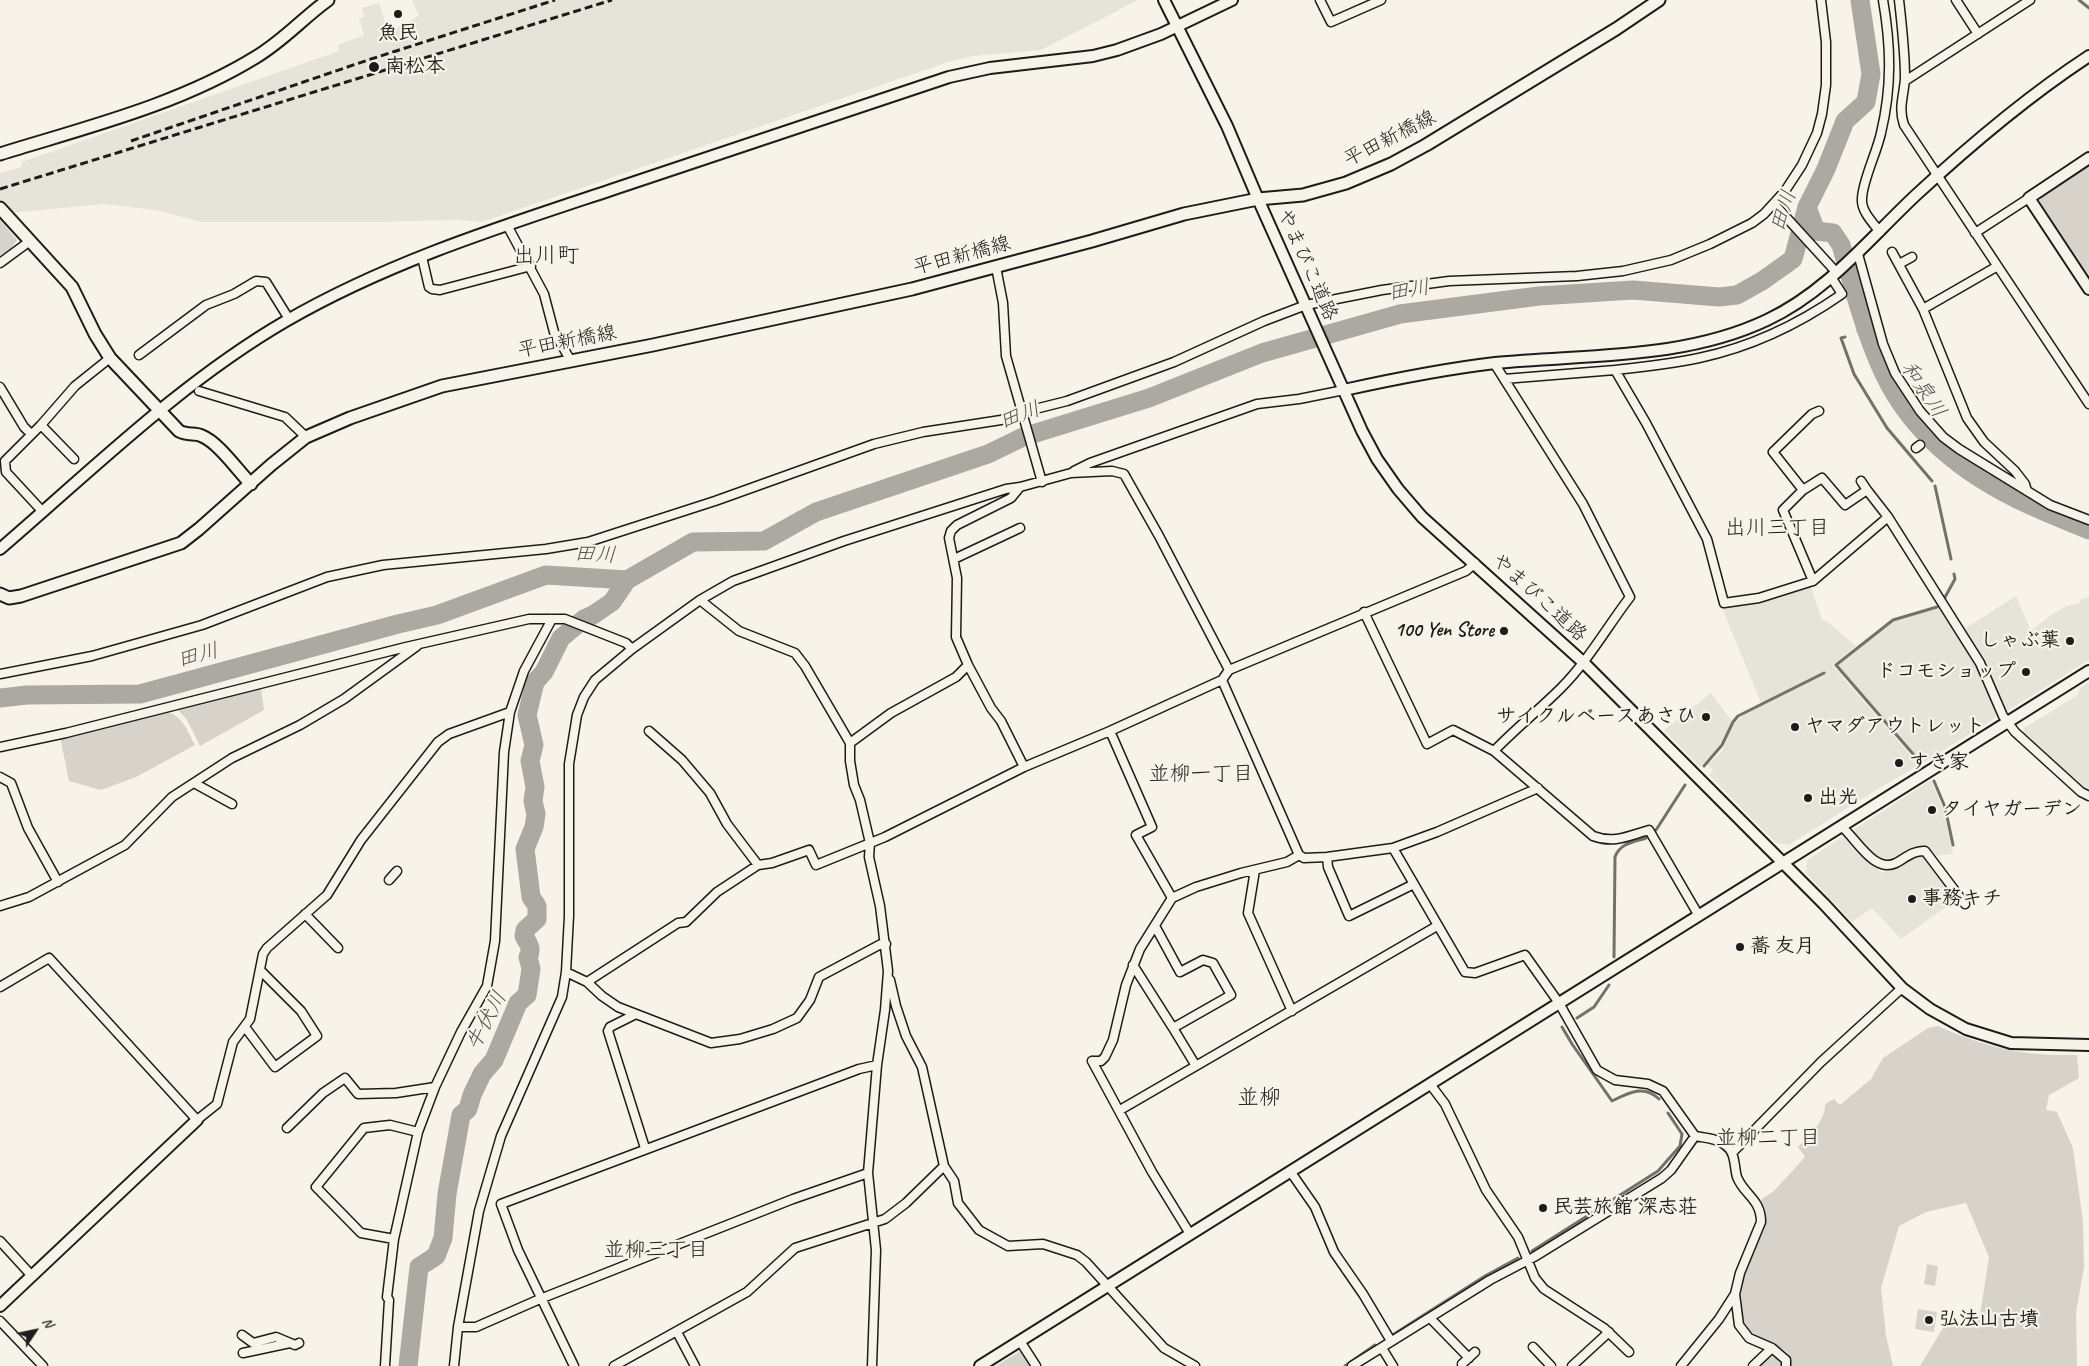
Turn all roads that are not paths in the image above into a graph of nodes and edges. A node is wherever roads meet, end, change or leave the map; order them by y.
1 (328, 0) edge
2 (1164, 0) edge
3 (1232, 0) edge
4 (1320, 0) edge
5 (1381, 0) edge
6 (1659, 0) edge
7 (1821, 0) edge
8 (1883, 0) edge
9 (1899, 0) edge
10 (1956, 0) edge
11 (2030, 0) edge
12 (1177, 26) junction
13 (1978, 34) junction
14 (2089, 56) edge
15 (1905, 81) junction
16 (0, 154) edge
17 (2089, 158) edge
18 (1937, 176) junction
19 (2029, 198) junction
20 (1258, 199) junction
21 (1774, 205) junction
22 (0, 208) edge
23 (507, 225) junction
24 (1880, 232) junction
25 (1975, 233) junction
26 (30, 241) junction
27 (1892, 252) dead end
28 (1856, 255) junction
29 (422, 257) junction
30 (1912, 257) dead end
31 (0, 263) edge
32 (1899, 264) junction
33 (531, 266) junction
34 (1996, 266) junction
35 (996, 267) junction
36 (1837, 273) junction
37 (2089, 288) edge
38 (1307, 308) junction
39 (1923, 309) junction
40 (289, 319) junction
41 (139, 355) dead end
42 (110, 358) junction
43 (571, 361) junction
44 (1494, 363) junction
45 (1614, 370) junction
46 (1504, 379) junction
47 (0, 387) edge
48 (199, 390) dead end
49 (1344, 390) junction
50 (2089, 404) edge
51 (160, 411) junction
52 (1819, 411) dead end
53 (1022, 414) junction
54 (41, 424) junction
55 (30, 434) junction
56 (306, 438) junction
57 (74, 458) dead end
58 (1071, 473) junction
59 (1041, 479) junction
60 (1861, 481) dead end
61 (251, 484) junction
62 (1020, 487) junction
63 (1803, 490) junction
64 (1867, 490) junction
65 (2027, 491) junction
66 (43, 512) junction
67 (1888, 517) junction
68 (2089, 520) edge
69 (1020, 528) dead end
70 (0, 550) edge
71 (954, 559) junction
72 (1475, 563) junction
73 (1813, 582) junction
74 (0, 594) edge
75 (700, 600) junction
76 (1364, 612) junction
77 (552, 619) junction
78 (420, 644) junction
79 (630, 647) junction
80 (1584, 662) junction
81 (968, 665) junction
82 (1229, 670) junction
83 (2089, 671) edge
84 (0, 674) edge
85 (1222, 680) junction
86 (510, 712) junction
87 (2007, 722) junction
88 (649, 731) dead end
89 (1110, 732) junction
90 (850, 743) junction
91 (0, 747) edge
92 (1494, 751) junction
93 (1024, 767) junction
94 (0, 777) edge
95 (194, 783) junction
96 (1538, 788) junction
97 (2089, 796) edge
98 (232, 804) dead end
99 (1841, 826) junction
100 (870, 843) junction
101 (1393, 848) junction
102 (1299, 855) junction
103 (1327, 857) junction
104 (1783, 864) junction
105 (758, 865) junction
106 (1255, 870) junction
107 (397, 871) dead end
108 (389, 880) dead end
109 (58, 882) junction
110 (1414, 884) junction
111 (1172, 898) junction
112 (1965, 904) dead end
113 (0, 906) edge
114 (305, 914) junction
115 (1699, 916) junction
116 (1154, 926) junction
117 (1437, 926) junction
118 (886, 944) junction
119 (338, 948) dead end
120 (1133, 965) junction
121 (260, 970) junction
122 (888, 971) junction
123 (566, 972) junction
124 (587, 982) junction
125 (0, 987) edge
126 (1902, 988) junction
127 (1559, 1003) junction
128 (1292, 1011) junction
129 (634, 1014) junction
130 (245, 1027) junction
131 (1173, 1028) junction
132 (2089, 1045) edge
133 (877, 1064) junction
134 (1196, 1066) junction
135 (1430, 1084) junction
136 (435, 1087) junction
137 (1120, 1110) junction
138 (197, 1120) junction
139 (287, 1128) dead end
140 (418, 1132) junction
141 (1695, 1136) junction
142 (645, 1148) junction
143 (1732, 1153) junction
144 (944, 1166) junction
145 (1290, 1171) junction
146 (868, 1173) junction
147 (872, 1223) junction
148 (1190, 1234) junction
149 (394, 1239) junction
150 (0, 1241) edge
151 (1527, 1260) junction
152 (32, 1276) junction
153 (1107, 1285) junction
154 (1736, 1294) junction
155 (540, 1299) junction
156 (0, 1306) edge
157 (1430, 1318) junction
158 (0, 1321) edge
159 (458, 1327) junction
160 (677, 1332) junction
161 (1609, 1332) junction
162 (242, 1335) dead end
163 (1020, 1341) junction
164 (1391, 1341) junction
165 (290, 1343) junction
166 (299, 1343) dead end
167 (1533, 1347) dead end
168 (1382, 1348) junction
169 (1772, 1348) junction
170 (1629, 1352) dead end
171 (243, 1353) dead end
172 (1462, 1364) dead end
173 (43, 1366) edge
174 (385, 1366) edge
175 (454, 1366) edge
176 (574, 1366) edge
177 (614, 1366) edge
178 (695, 1366) edge
179 (872, 1366) edge
180 (980, 1366) edge
181 (1036, 1366) edge
182 (1195, 1366) edge
183 (1352, 1366) edge
184 (1393, 1366) edge
185 (1551, 1366) edge
186 (1572, 1366) edge
187 (1681, 1366) edge
188 (1753, 1366) edge
189 (1786, 1366) edge

1 - 16 main road
2 - 12 street, やまびこ道路
3 - 12 street
4 - 5 street
6 - 20 main road, 平田新橋線
7 - 21 street
8 - 24 street
9 - 15 street
10 - 13 street
11 - 13 street
12 - 20 street, やまびこ道路
12 - 23 street
13 - 15 street
14 - 18 street
15 - 18 street
17 - 19 street
18 - 24 street
18 - 25 street
19 - 25 street
19 - 37 street
20 - 35 main road, 平田新橋線
20 - 38 street, やまびこ道路
21 - 36 street
21 - 38 street
22 - 26 main road
23 - 29 street
23 - 33 street
24 - 28 street
25 - 34 street
26 - 31 street
26 - 42 main road
27 - 32 street
28 - 36 street
28 - 65 street
29 - 33 street
29 - 40 street
30 - 32 street
32 - 39 street
33 - 43 street
34 - 39 street
34 - 50 street
35 - 43 main road, 平田新橋線
35 - 53 street
36 - 44 street
36 - 45 street
38 - 49 street, やまびこ道路
38 - 53 street
39 - 65 street
40 - 41 street
40 - 51 street
42 - 51 main road
42 - 54 street
43 - 56 main road, 平田新橋線
44 - 46 street
44 - 49 street
45 - 46 street
45 - 73 street
46 - 80 street
47 - 55 street
48 - 56 street
49 - 58 street
49 - 72 street, やまびこ道路
51 - 61 main road
51 - 66 street
52 - 63 street
53 - 59 street
53 - 84 street
54 - 55 street
54 - 57 street
55 - 66 street
56 - 61 main road, 平田新橋線
58 - 59 street
58 - 82 street
59 - 62 street
60 - 64 street
61 - 74 main road, 平田新橋線
62 - 71 street
62 - 75 street
63 - 64 street
63 - 73 street
64 - 67 street
65 - 68 street
66 - 70 street
67 - 73 street
67 - 87 street
69 - 71 street
71 - 81 street
72 - 76 street
72 - 80 street, やまびこ道路
75 - 79 street
75 - 90 street
76 - 82 street
76 - 92 street
77 - 78 street
77 - 79 street
77 - 86 street
78 - 91 street
78 - 95 street
79 - 123 street
80 - 92 street
80 - 104 street, やまびこ道路
81 - 90 street
81 - 93 street
82 - 85 street
83 - 87 street
85 - 89 street
85 - 102 street
86 - 114 street
86 - 136 street
87 - 97 street
87 - 99 street
88 - 105 street
89 - 93 street
89 - 111 street
90 - 100 street
92 - 96 street
93 - 100 street
94 - 109 street
95 - 98 street
95 - 109 street
96 - 101 street
96 - 115 street
99 - 104 street
99 - 112 street
100 - 105 street
100 - 118 street
101 - 103 street
101 - 110 street
102 - 103 street
102 - 106 street
103 - 110 street
104 - 115 street
104 - 126 street, やまびこ道路
105 - 124 street
106 - 111 street
106 - 128 street
107 - 108 street
109 - 113 street
110 - 117 street
111 - 116 street
114 - 119 street
114 - 121 street
115 - 127 street
116 - 120 street
116 - 131 street
117 - 127 street
117 - 128 street
118 - 122 street
118 - 129 street
120 - 131 street
120 - 137 street
121 - 130 street
121 - 130 street
122 - 133 street
122 - 144 street
123 - 124 street
123 - 159 street
124 - 129 street
125 - 138 street
126 - 132 street, やまびこ道路
126 - 143 street
127 - 135 street
127 - 141 street
128 - 134 street
129 - 142 street
130 - 138 street
131 - 134 street
133 - 142 street
133 - 146 street
134 - 137 street
135 - 145 street
135 - 151 street
136 - 139 street
136 - 140 street
137 - 148 street
138 - 152 street
140 - 149 street
140 - 149 street
141 - 143 street
141 - 151 street
142 - 155 street
143 - 154 street
144 - 147 street
144 - 153 street
145 - 148 street
145 - 164 street
146 - 147 street
146 - 155 street
147 - 160 street
147 - 179 street
148 - 153 street
149 - 174 street
150 - 152 street
151 - 157 street
151 - 161 street
152 - 156 street
153 - 163 street
153 - 182 street
154 - 169 street
154 - 187 street
155 - 159 street
155 - 176 street
157 - 164 street
157 - 172 street
158 - 173 street
159 - 175 street
160 - 177 street
160 - 178 street
161 - 170 street
161 - 186 street
162 - 165 street
163 - 180 street
163 - 181 street
164 - 168 street
165 - 166 street
165 - 171 street
167 - 185 street
168 - 183 street
168 - 184 street
169 - 188 street
169 - 189 street

